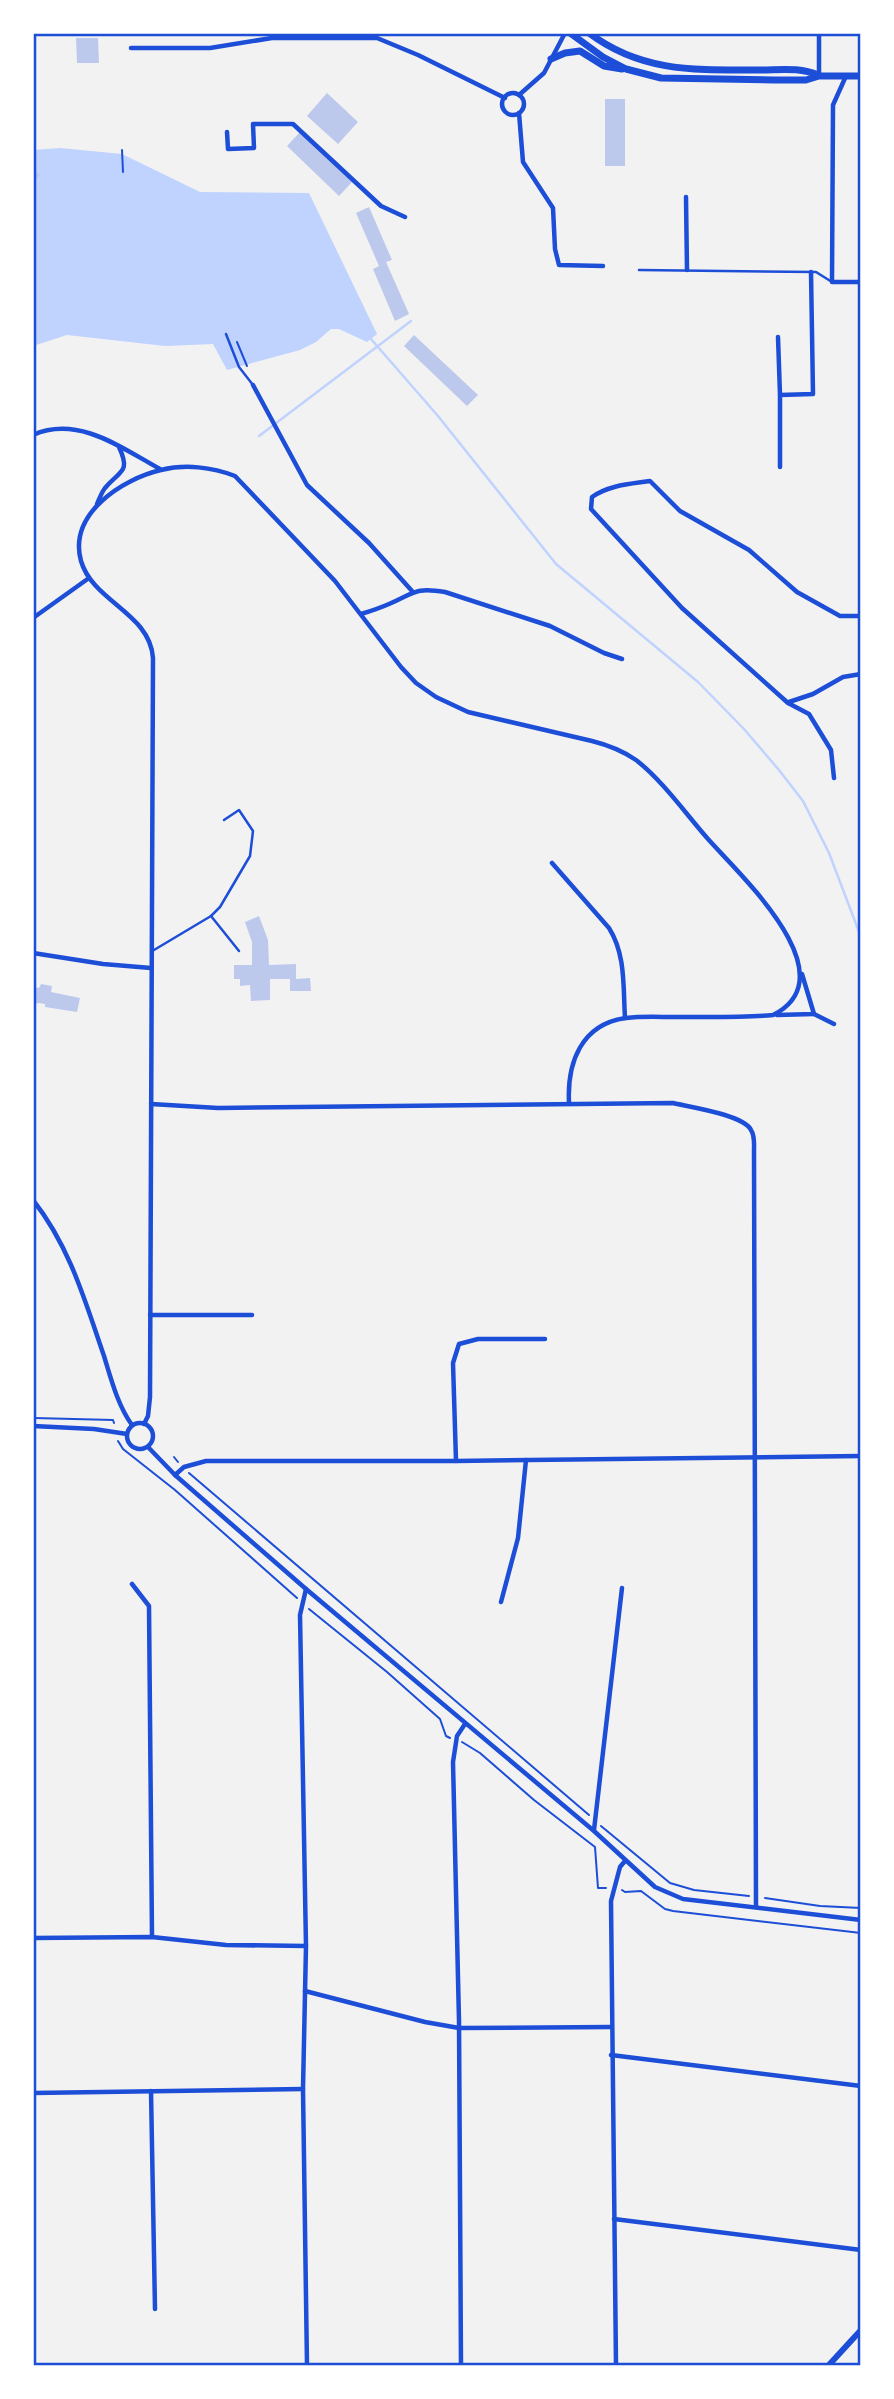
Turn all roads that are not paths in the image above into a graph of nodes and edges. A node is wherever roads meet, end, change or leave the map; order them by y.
1 (260, 33) edge
2 (568, 33) edge
3 (589, 33) edge
4 (819, 33) edge
5 (260, 40) junction
6 (131, 48) dead end
7 (551, 59) junction
8 (626, 69) junction
9 (819, 76) junction
10 (846, 76) junction
11 (861, 76) edge
12 (519, 94) junction
13 (505, 97) junction
14 (519, 113) junction
15 (228, 132) dead end
16 (686, 197) dead end
17 (405, 217) dead end
18 (603, 266) dead end
19 (639, 270) dead end
20 (687, 270) junction
21 (811, 272) junction
22 (832, 282) junction
23 (861, 282) edge
24 (226, 334) dead end
25 (778, 337) dead end
26 (253, 385) joint
27 (780, 395) junction
28 (33, 435) edge
29 (119, 447) junction
30 (780, 467) dead end
31 (160, 470) junction
32 (95, 508) junction
33 (89, 578) junction
34 (412, 591) junction
35 (361, 614) junction
36 (861, 616) edge
37 (33, 618) edge
38 (622, 659) dead end
39 (861, 674) edge
40 (788, 703) junction
41 (834, 778) dead end
42 (224, 821) dead end
43 (552, 863) dead end
44 (211, 916) junction
45 (151, 951) junction
46 (239, 951) dead end
47 (33, 953) edge
48 (151, 968) junction
49 (800, 970) junction
50 (814, 1014) junction
51 (774, 1015) junction
52 (625, 1018) junction
53 (834, 1024) dead end
54 (569, 1103) junction
55 (151, 1104) junction
56 (33, 1200) edge
57 (150, 1315) junction
58 (252, 1315) dead end
59 (545, 1339) dead end
60 (144, 1424) junction
61 (132, 1425) junction
62 (33, 1426) edge
63 (127, 1434) junction
64 (148, 1447) junction
65 (861, 1456) edge
66 (757, 1457) junction
67 (526, 1460) junction
68 (456, 1461) junction
69 (175, 1475) junction
70 (132, 1584) dead end
71 (622, 1588) dead end
72 (306, 1589) junction
73 (501, 1602) dead end
74 (465, 1724) junction
75 (594, 1831) junction
76 (625, 1861) junction
77 (756, 1907) junction
78 (861, 1920) edge
79 (152, 1937) junction
80 (33, 1938) edge
81 (306, 1946) junction
82 (305, 1991) junction
83 (611, 2027) junction
84 (459, 2028) junction
85 (611, 2055) junction
86 (861, 2086) edge
87 (303, 2090) junction
88 (151, 2091) junction
89 (33, 2094) edge
90 (614, 2219) junction
91 (861, 2250) edge
92 (155, 2309) dead end
93 (861, 2330) edge
94 (307, 2366) edge
95 (461, 2366) edge
96 (616, 2366) edge
97 (828, 2366) edge

1 - 5 street
2 - 7 street
2 - 8 main road
3 - 9 main road
4 - 9 street
5 - 6 street
5 - 13 street
7 - 8 main road
7 - 12 street
8 - 9 main road
9 - 10 main road
10 - 11 main road
10 - 22 street
12 - 13 street
12 - 14 street
13 - 14 street
14 - 18 street
15 - 17 street
16 - 20 street
19 - 20 lane
20 - 21 lane
21 - 22 lane
21 - 27 street
22 - 23 street
24 - 26 lane
25 - 27 street
26 - 34 street
27 - 30 street
28 - 29 street
29 - 31 street
29 - 32 street
31 - 32 street
31 - 35 street
32 - 33 street
33 - 37 street
33 - 45 street
34 - 35 street
34 - 38 street
35 - 49 street
36 - 40 street
39 - 40 street
40 - 41 street
42 - 44 lane
43 - 52 street
44 - 45 lane
44 - 46 lane
45 - 48 street
47 - 48 street
48 - 55 street
49 - 50 street
49 - 51 street
50 - 51 street
50 - 53 street
51 - 52 street
52 - 54 street
54 - 55 street
54 - 66 street
55 - 57 street
56 - 61 street
57 - 58 street
57 - 60 street
59 - 68 street
60 - 61 street
60 - 64 street
61 - 63 street
62 - 63 street
63 - 64 street
64 - 69 street
65 - 66 street
66 - 67 street
66 - 77 street
67 - 68 street
67 - 73 street
68 - 69 street
69 - 72 street
70 - 79 street
71 - 75 street
72 - 74 street
72 - 81 street
74 - 75 street
74 - 84 street
75 - 76 street
76 - 77 street
76 - 83 street
77 - 78 street
79 - 80 street
79 - 81 street
81 - 82 street
82 - 84 street
82 - 87 street
83 - 84 street
83 - 85 street
84 - 95 street
85 - 86 street
85 - 90 street
87 - 88 street
87 - 94 street
88 - 89 street
88 - 92 street
90 - 91 street
90 - 96 street
93 - 97 main road

